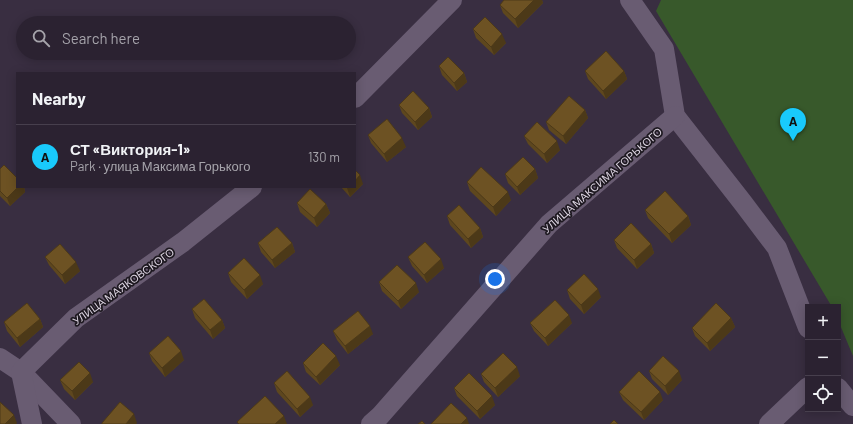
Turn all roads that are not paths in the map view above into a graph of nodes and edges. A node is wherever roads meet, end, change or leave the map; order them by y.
1 (452, 0) edge
2 (630, 0) edge
3 (356, 97) edge
4 (675, 116) junction
5 (251, 188) edge
6 (805, 320) edge
7 (0, 358) edge
8 (21, 372) junction
9 (805, 390) edge
10 (841, 392) edge
11 (853, 406) edge
12 (32, 424) edge
13 (71, 424) edge
14 (371, 424) edge
15 (769, 424) edge

1 - 3 street
2 - 4 street
4 - 6 street
4 - 14 street, УЛИЦА МАКСИМА ГОРЬКОГО
5 - 8 street, УЛИЦА МАЯКОВСКОГО
7 - 8 street
8 - 12 street
8 - 13 street
9 - 15 street
10 - 11 street

